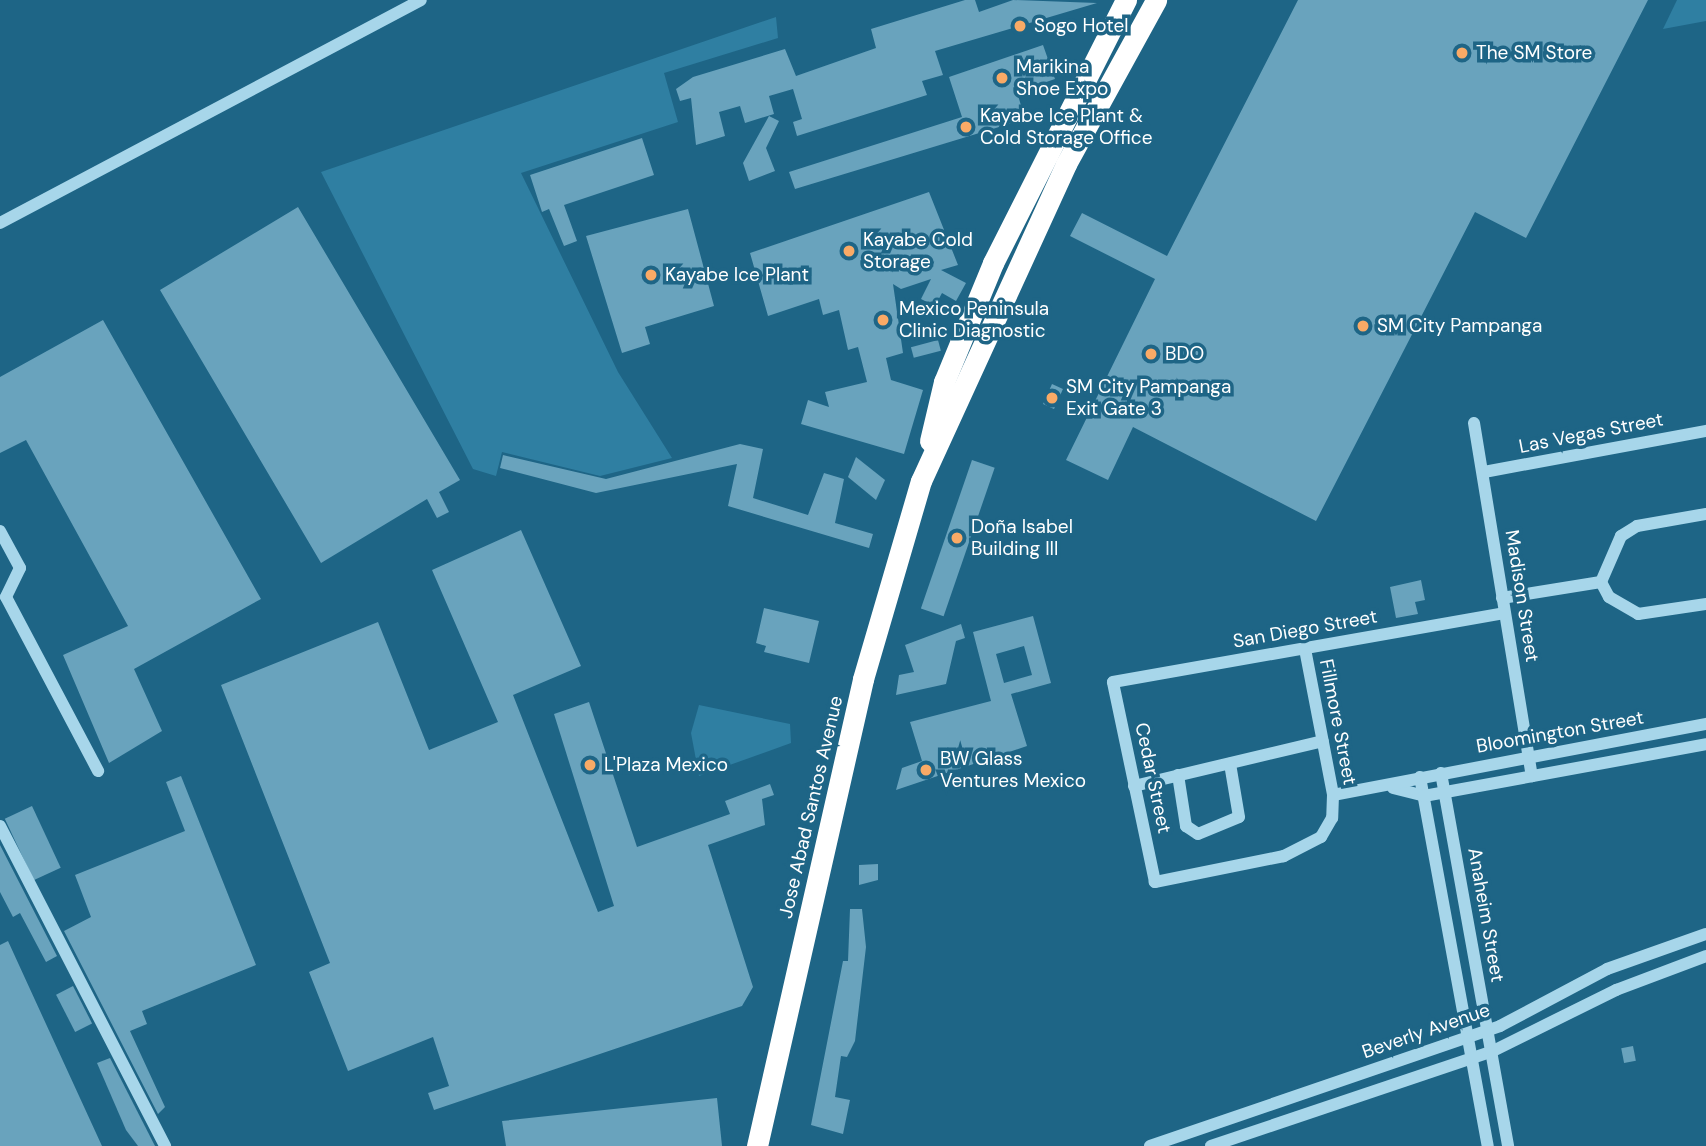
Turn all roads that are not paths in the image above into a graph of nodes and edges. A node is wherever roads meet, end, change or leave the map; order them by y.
1 (421, 0) edge
2 (1126, 0) edge
3 (1152, 1) edge
4 (1014, 218) junction
5 (0, 223) edge
6 (1035, 228) junction
7 (1474, 423) dead end
8 (1706, 431) edge
9 (1484, 472) junction
10 (921, 481) junction
11 (1706, 514) edge
12 (0, 531) edge
13 (1601, 582) junction
14 (3, 597) edge
15 (1502, 597) junction
16 (1706, 604) edge
17 (1504, 614) junction
18 (1305, 649) junction
19 (1113, 682) joint
20 (1706, 724) edge
21 (1322, 741) junction
22 (1706, 744) edge
23 (1528, 757) junction
24 (1230, 764) junction
25 (98, 771) dead end
26 (1441, 773) junction
27 (1178, 775) junction
28 (1532, 776) junction
29 (1420, 777) junction
30 (1135, 786) junction
31 (1393, 788) junction
32 (1445, 792) junction
33 (1333, 795) junction
34 (1424, 796) junction
35 (0, 826) edge
36 (1155, 881) joint
37 (1706, 934) edge
38 (1706, 956) edge
39 (1488, 1030) junction
40 (1468, 1037) junction
41 (1492, 1052) junction
42 (1472, 1058) junction
43 (165, 1146) edge
44 (757, 1146) edge
45 (1150, 1146) edge
46 (1211, 1146) edge
47 (1488, 1146) edge
48 (1508, 1146) edge

1 - 5 street
2 - 4 highway, Jose Abad Santos Avenue
3 - 6 highway, Jose Abad Santos Avenue
4 - 6 highway
4 - 10 highway, Jose Abad Santos Avenue
6 - 10 highway, Jose Abad Santos Avenue
7 - 9 street, Madison Street
8 - 9 street, Las Vegas Street
9 - 15 street, Madison Street
10 - 44 highway, Jose Abad Santos Avenue
11 - 13 street
12 - 14 street
13 - 15 street
13 - 16 street
14 - 25 street
15 - 17 street, Madison Street
17 - 18 street, San Diego Street
17 - 23 street, Madison Street
18 - 19 street, San Diego Street
18 - 21 street, Fillmore Street
19 - 30 street, Cedar Street
20 - 23 street, Bloomington Street
21 - 24 street
21 - 33 street, Fillmore Street
22 - 28 street, Bloomington Street
23 - 26 street, Bloomington Street
23 - 28 street, Madison Street
24 - 27 street
24 - 27 street
26 - 29 street, Bloomington Street
26 - 32 street, Anaheim Street
27 - 30 street
28 - 32 street, Bloomington Street
29 - 31 street, Bloomington Street
29 - 34 street, Anaheim Street
30 - 36 street, Cedar Street
31 - 33 street
31 - 34 street
32 - 34 street, Bloomington Street
32 - 39 street, Anaheim Street
33 - 36 street, Fillmore Street
34 - 40 street, Anaheim Street
35 - 43 street
37 - 39 street, Beverly Avenue
38 - 41 street, Beverly Avenue
39 - 40 street, Beverly Avenue
39 - 41 street, Anaheim Street
40 - 42 street, Anaheim Street
40 - 45 street, Beverly Avenue
41 - 42 street, Beverly Avenue
41 - 48 street, Anaheim Street
42 - 46 street, Beverly Avenue
42 - 47 street, Anaheim Street

